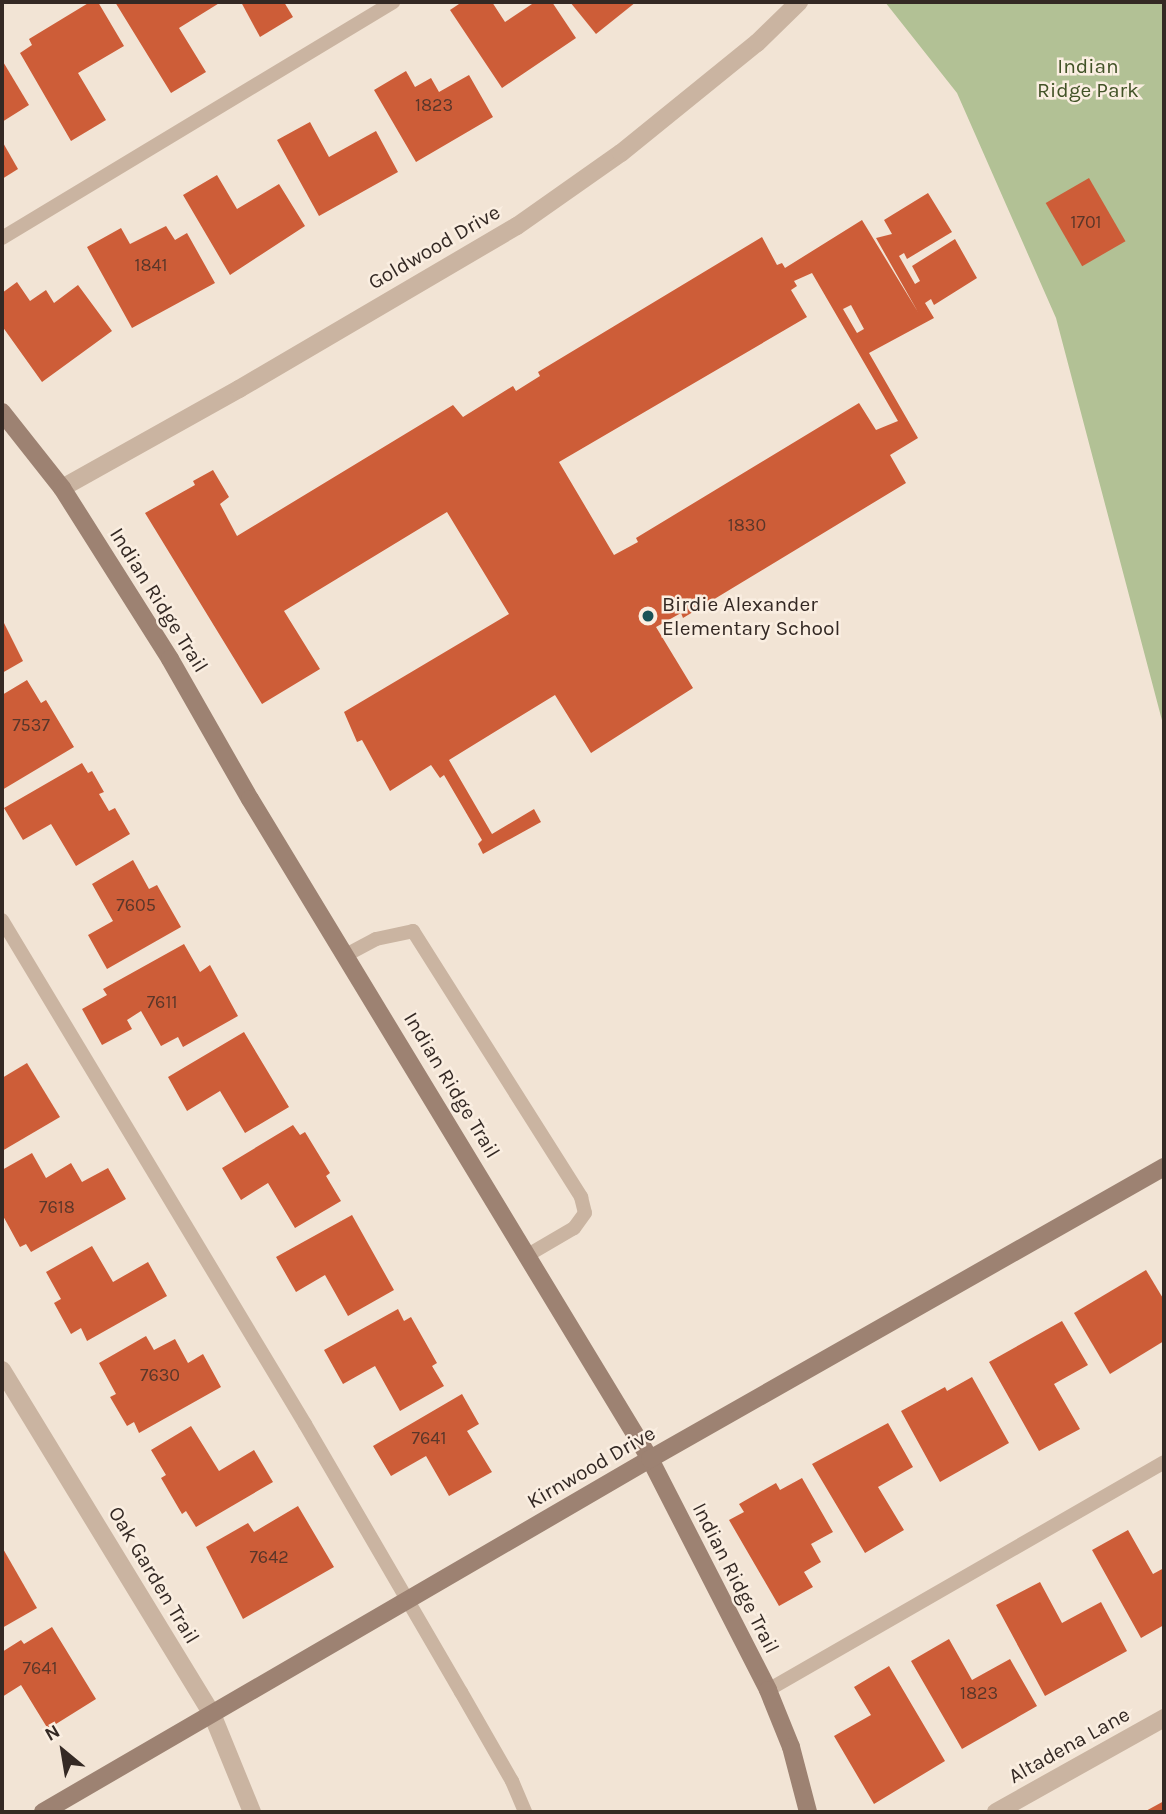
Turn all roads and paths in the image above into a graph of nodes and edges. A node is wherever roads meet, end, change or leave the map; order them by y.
1 (393, 2) edge
2 (799, 2) edge
3 (2, 238) edge
4 (2, 412) edge
5 (62, 488) junction
6 (2, 920) edge
7 (346, 955) junction
8 (1164, 1167) edge
9 (528, 1255) junction
10 (2, 1370) edge
11 (650, 1459) junction
12 (1164, 1462) edge
13 (406, 1601) junction
14 (768, 1690) junction
15 (212, 1714) junction
16 (1164, 1718) edge
17 (43, 1812) edge
18 (252, 1812) edge
19 (525, 1812) edge
20 (808, 1812) edge
21 (996, 1812) edge

1 - 3 lane
2 - 5 street, Goldwood Drive
4 - 5 street, Indian Ridge Trail
5 - 7 street, Indian Ridge Trail
6 - 13 lane
7 - 9 street, Indian Ridge Trail
7 - 9 lane
8 - 11 street, Kirnwood Drive
9 - 11 street, Indian Ridge Trail
10 - 15 street, Oak Garden Trail
11 - 13 street, Kirnwood Drive
11 - 14 street, Indian Ridge Trail
12 - 14 lane
13 - 15 street, Kirnwood Drive
13 - 19 lane
14 - 20 street, Indian Ridge Trail
15 - 17 street, Kirnwood Drive
15 - 18 street, Oak Garden Trail
16 - 21 street, Altadena Lane

